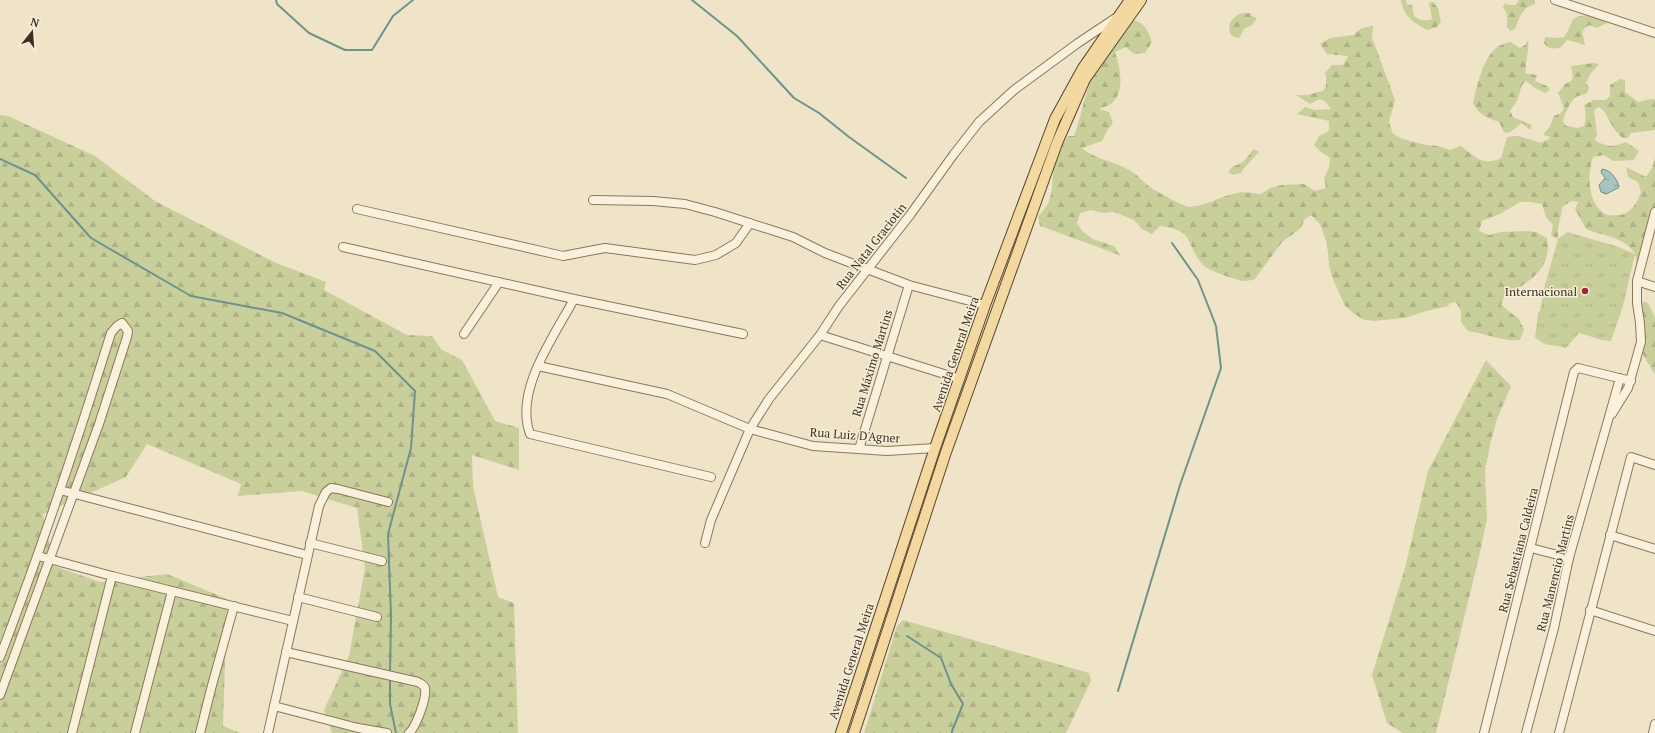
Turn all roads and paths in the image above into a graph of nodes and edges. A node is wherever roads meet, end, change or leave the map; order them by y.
1 (1130, 0) edge
2 (1141, 0) edge
3 (1555, 0) edge
4 (1568, 2) edge
5 (1120, 15) junction
6 (1655, 33) edge
7 (593, 200) dead end
8 (357, 209) dead end
9 (1655, 212) edge
10 (750, 223) junction
11 (343, 246) dead end
12 (866, 270) junction
13 (1638, 281) junction
14 (500, 282) junction
15 (909, 285) junction
16 (1655, 287) edge
17 (574, 300) junction
18 (985, 305) junction
19 (997, 310) junction
20 (464, 334) dead end
21 (743, 334) dead end
22 (820, 335) junction
23 (886, 355) junction
24 (538, 366) junction
25 (1620, 378) junction
26 (960, 379) junction
27 (1631, 381) junction
28 (1608, 420) junction
29 (750, 428) junction
30 (935, 448) junction
31 (859, 449) junction
32 (946, 452) junction
33 (1655, 465) edge
34 (711, 477) dead end
35 (60, 490) junction
36 (74, 493) junction
37 (388, 502) dead end
38 (1610, 535) junction
39 (310, 543) junction
40 (705, 543) dead end
41 (1531, 548) junction
42 (1655, 548) edge
43 (307, 555) junction
44 (38, 556) junction
45 (1569, 558) junction
46 (50, 559) junction
47 (382, 561) dead end
48 (112, 576) junction
49 (172, 591) junction
50 (298, 597) junction
51 (234, 606) junction
52 (1590, 610) junction
53 (378, 617) dead end
54 (293, 621) junction
55 (1655, 631) edge
56 (286, 652) junction
57 (0, 657) edge
58 (0, 695) edge
59 (274, 706) junction
60 (1655, 724) edge
61 (72, 733) edge
62 (135, 733) edge
63 (200, 733) edge
64 (268, 733) edge
65 (387, 733) edge
66 (409, 733) edge
67 (841, 733) edge
68 (854, 733) edge
69 (1484, 733) edge
70 (1526, 733) edge
71 (1559, 733) edge
72 (1653, 733) edge

1 - 5 main road, Avenida General Meira
2 - 19 main road, Avenida General Meira
3 - 4 street
4 - 6 street
5 - 12 street, Rua Natal Graciotin
5 - 18 main road, Avenida General Meira
7 - 10 street
8 - 10 street
9 - 13 street, Rua Manencio Martins
10 - 12 street
11 - 14 street
12 - 15 street
12 - 22 street, Rua Natal Graciotin
13 - 16 street
13 - 27 street, Rua Manencio Martins
14 - 17 street
14 - 20 street
15 - 18 street
15 - 23 street, Rua Máximo Martins
17 - 21 street
17 - 24 street
18 - 19 main road
18 - 26 main road, Avenida General Meira
19 - 32 main road, Avenida General Meira
22 - 23 street
22 - 29 street, Rua Natal Graciotin
23 - 26 street
23 - 31 street, Rua Máximo Martins
24 - 29 street, Rua Luiz D'Agner
24 - 34 street
25 - 27 street
25 - 28 street, Rua Manencio Martins
25 - 41 street, Rua Sebastiana Caldeira
26 - 30 main road, Avenida General Meira
27 - 28 street, Rua Manencio Martins
28 - 45 street, Rua Manencio Martins
29 - 31 street, Rua Luiz D'Agner
29 - 40 street, Rua Natal Graciotin
30 - 31 street, Rua Luiz D'Agner
30 - 32 main road
30 - 67 main road, Avenida General Meira
32 - 68 main road, Avenida General Meira
33 - 38 street
35 - 36 street
35 - 36 street
35 - 44 street
36 - 43 street
36 - 46 street
37 - 39 street
38 - 42 street
38 - 52 street
39 - 43 street
39 - 47 street
41 - 45 street
41 - 69 street, Rua Sebastiana Caldeira
43 - 50 street
44 - 46 street
44 - 57 street
45 - 70 street, Rua Manencio Martins
46 - 48 street
46 - 58 street
48 - 49 street
48 - 61 street
49 - 51 street
49 - 62 street
50 - 53 street
50 - 54 street
51 - 54 street
51 - 63 street
52 - 55 street
52 - 71 street
54 - 56 street
56 - 59 street
56 - 66 street
59 - 64 street
59 - 65 street
60 - 72 street

